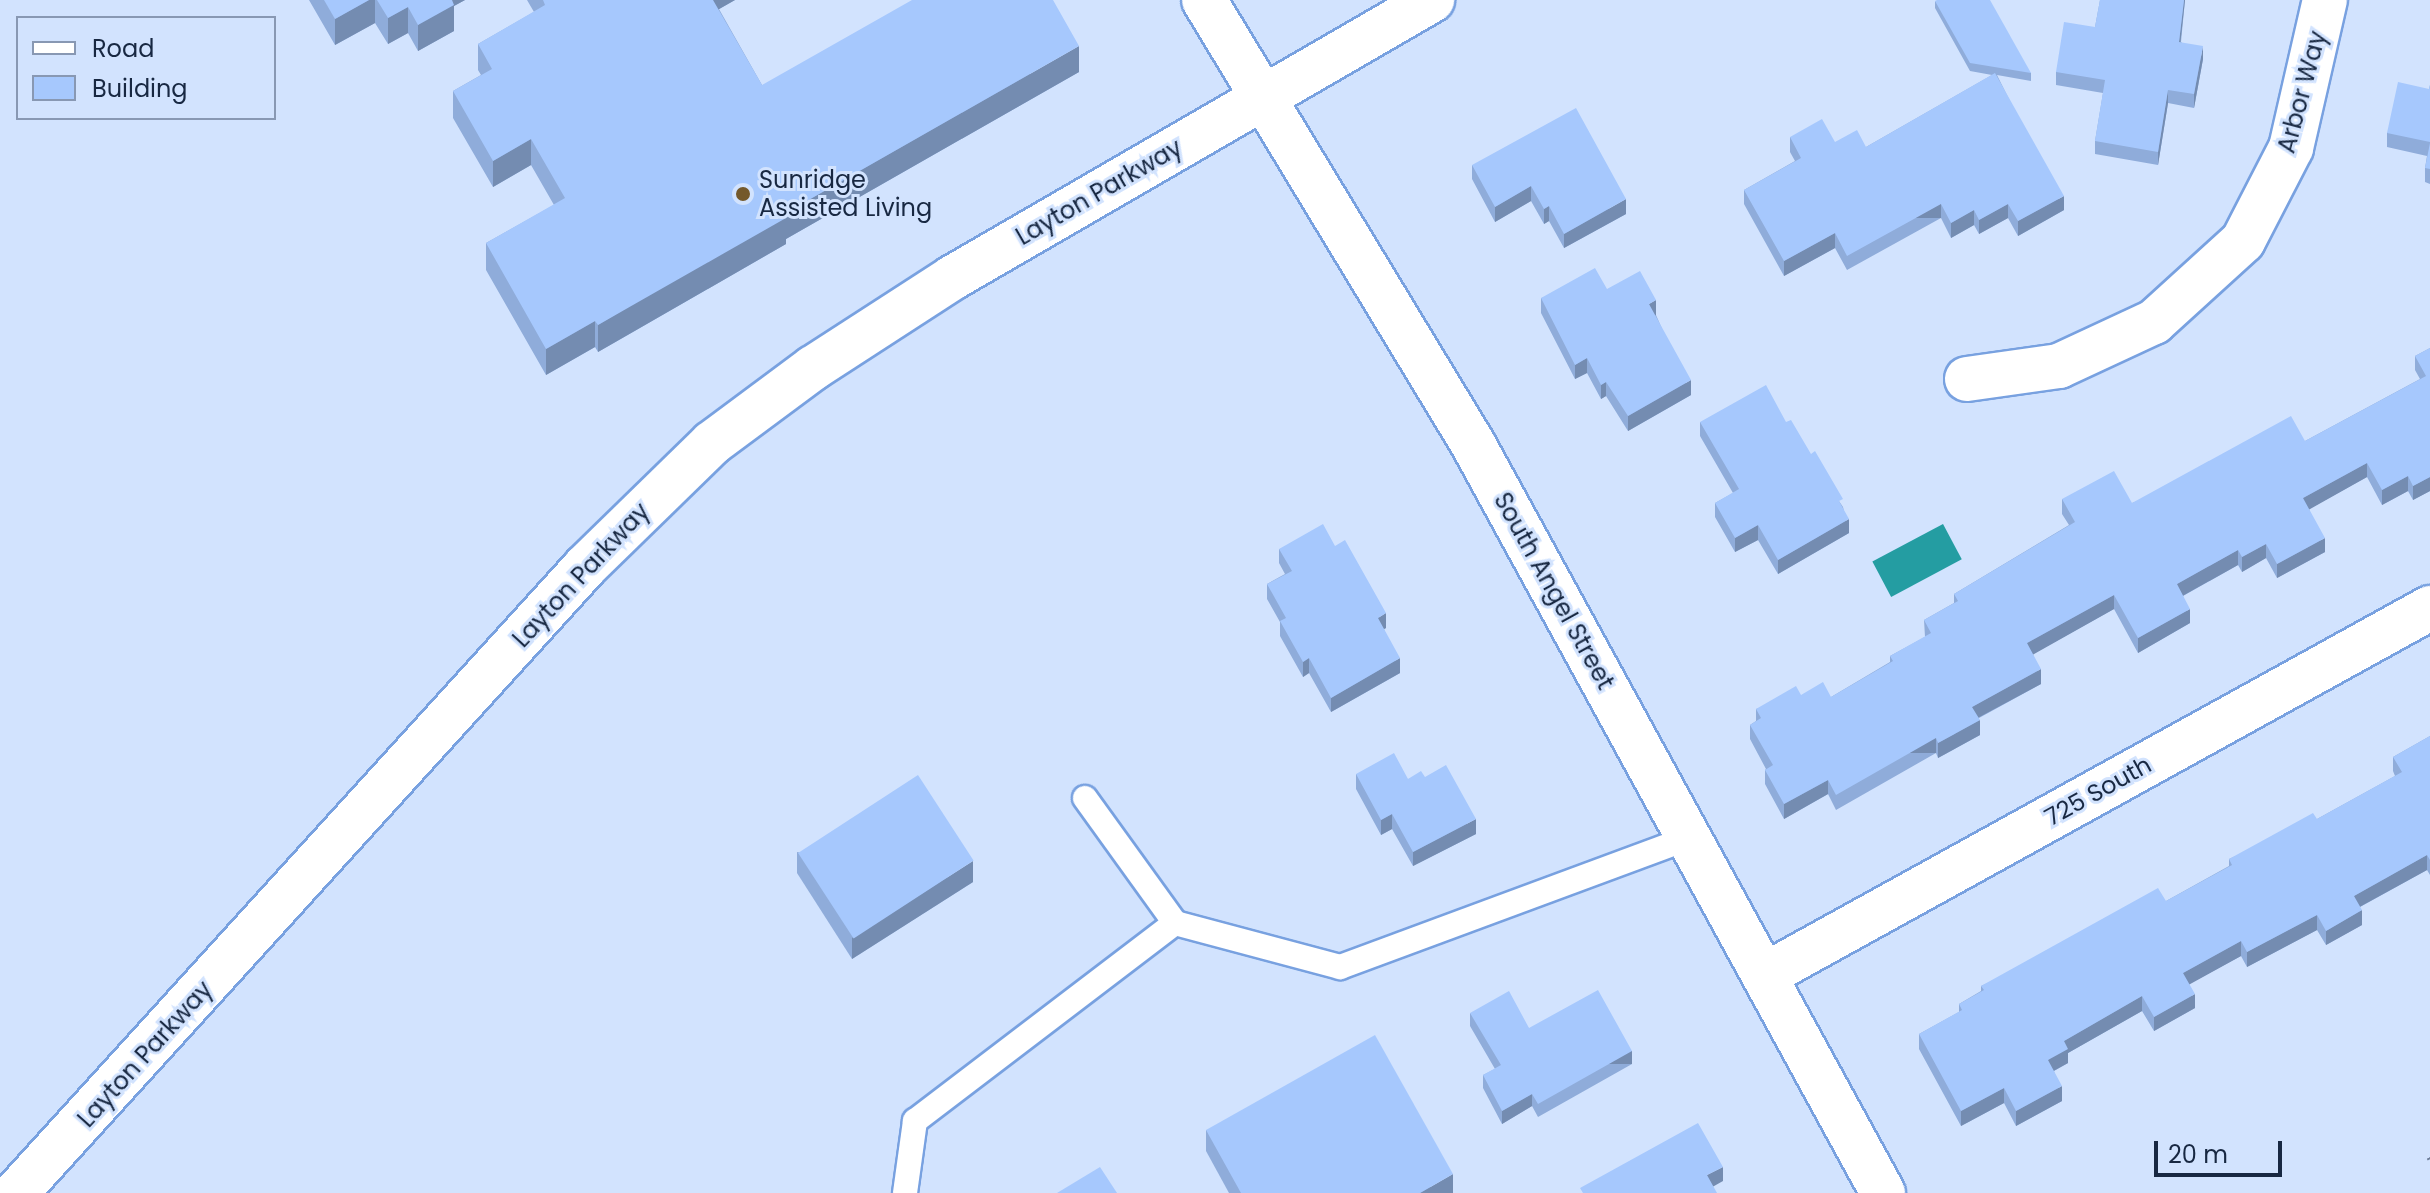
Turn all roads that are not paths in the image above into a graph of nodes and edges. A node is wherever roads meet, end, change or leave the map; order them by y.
1 (1204, 0) edge
2 (1432, 0) edge
3 (2325, 0) edge
4 (1263, 97) junction
5 (1967, 379) dead end
6 (2430, 608) edge
7 (1085, 798) dead end
8 (1689, 838) junction
9 (1175, 923) junction
10 (1765, 975) junction
11 (16, 1193) edge
12 (905, 1193) edge
13 (1883, 1193) edge

1 - 4 main road, South Angel Street
2 - 4 main road, Layton Parkway
3 - 5 main road, Arbor Way
4 - 8 main road, South Angel Street
4 - 11 main road, Layton Parkway
6 - 10 main road, 725 South
7 - 9 lane
8 - 9 lane
8 - 10 main road, South Angel Street
9 - 12 lane
10 - 13 main road, South Angel Street

